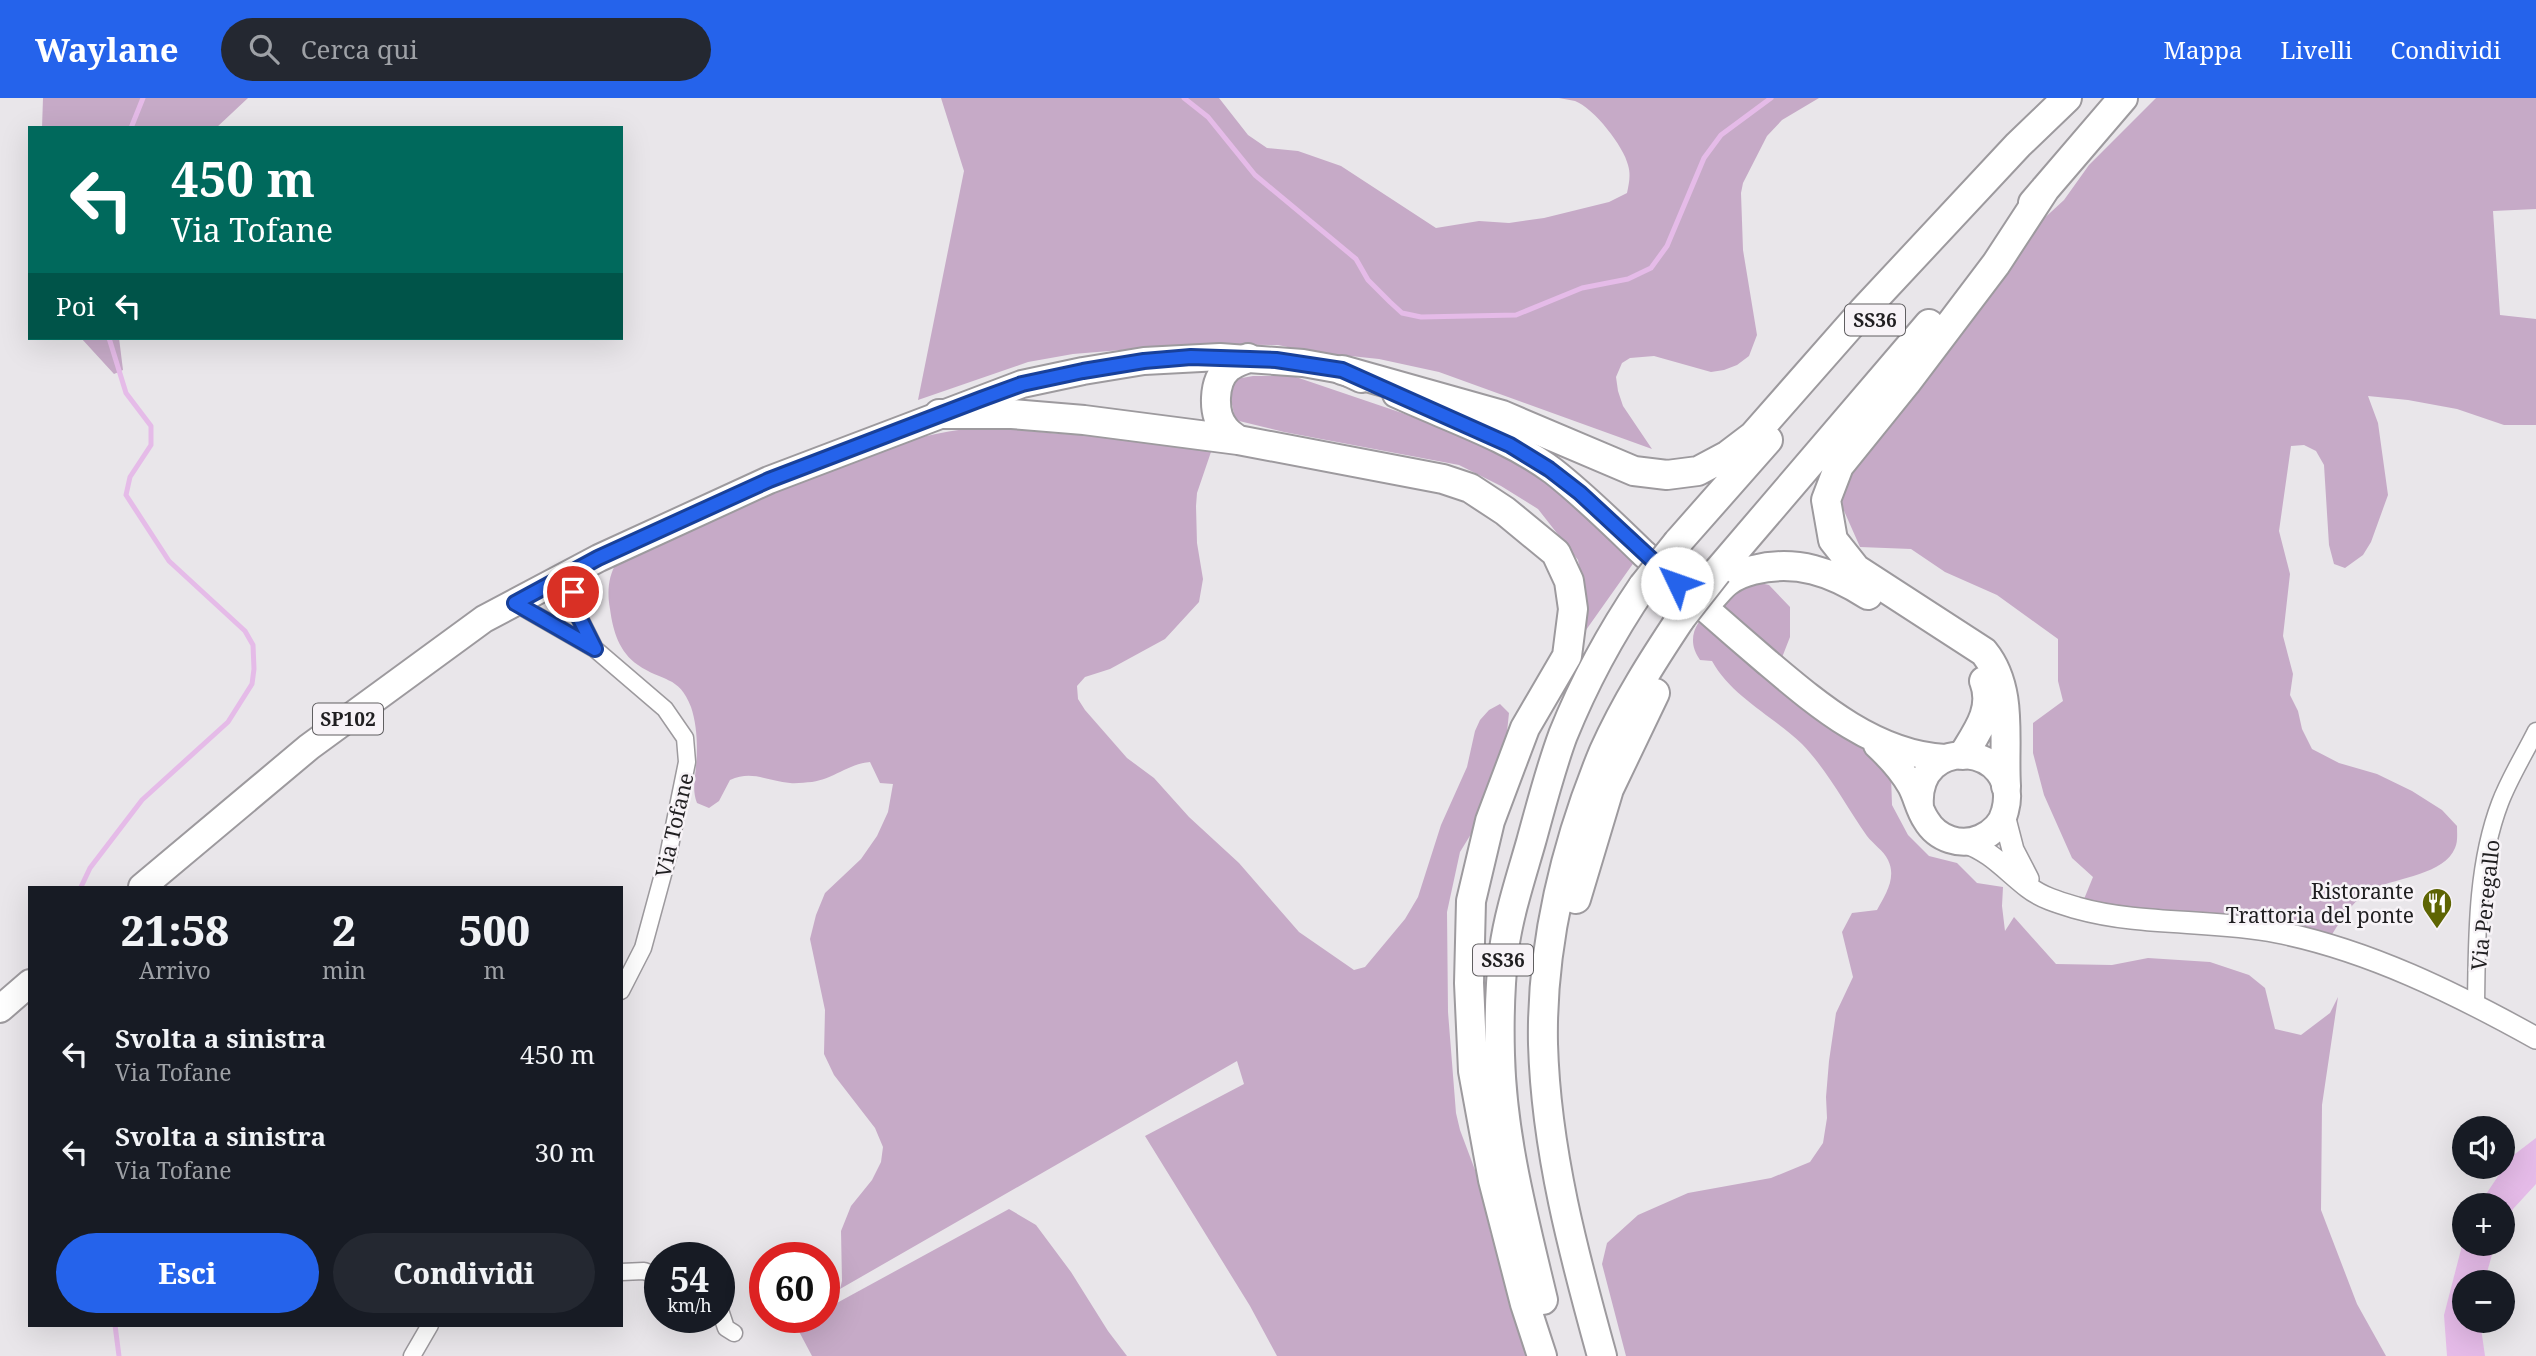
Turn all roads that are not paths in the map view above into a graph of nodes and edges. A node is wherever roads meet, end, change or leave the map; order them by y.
1 (2067, 98) edge
2 (2073, 98) edge
3 (2123, 98) edge
4 (2045, 189) junction
5 (1248, 358) junction
6 (1342, 370) junction
7 (939, 414) junction
8 (1238, 440) junction
9 (570, 573) junction
10 (1715, 584) junction
11 (515, 603) junction
12 (595, 649) junction
13 (2536, 731) edge
14 (1865, 734) junction
15 (1954, 757) junction
16 (2006, 786) junction
17 (1920, 807) junction
18 (2004, 816) junction
19 (1964, 842) junction
20 (143, 886) edge
21 (2040, 895) junction
22 (28, 985) edge
23 (623, 987) edge
24 (2476, 1004) junction
25 (0, 1009) edge
26 (2536, 1038) edge
27 (644, 1271) edge
28 (623, 1272) edge
29 (429, 1327) edge
30 (412, 1356) edge
31 (1542, 1356) edge
32 (1556, 1356) edge
33 (1602, 1356) edge

1 - 6 highway
2 - 32 highway, SS36, bridge
3 - 4 highway, SS36
4 - 10 highway, SS36
4 - 16 highway
5 - 6 main road, SP102
5 - 7 main road, SP102
5 - 8 highway
6 - 14 main road, SP102
7 - 8 highway
7 - 9 main road, SP102
8 - 31 highway
9 - 11 main road, SP102
9 - 12 street, Via Tofane
10 - 15 highway
10 - 33 highway, SS36, bridge
11 - 12 street, Via Tofane
11 - 20 main road, SP102
12 - 23 street, Via Tofane
13 - 24 street, Via Peregallo
14 - 15 main road, SP102
14 - 17 main road, SP102
15 - 16 main road
15 - 17 main road
16 - 18 main road
17 - 19 main road
18 - 19 main road
18 - 21 street
19 - 21 street
21 - 24 street
22 - 25 main road
24 - 26 street
27 - 28 street
29 - 30 street

